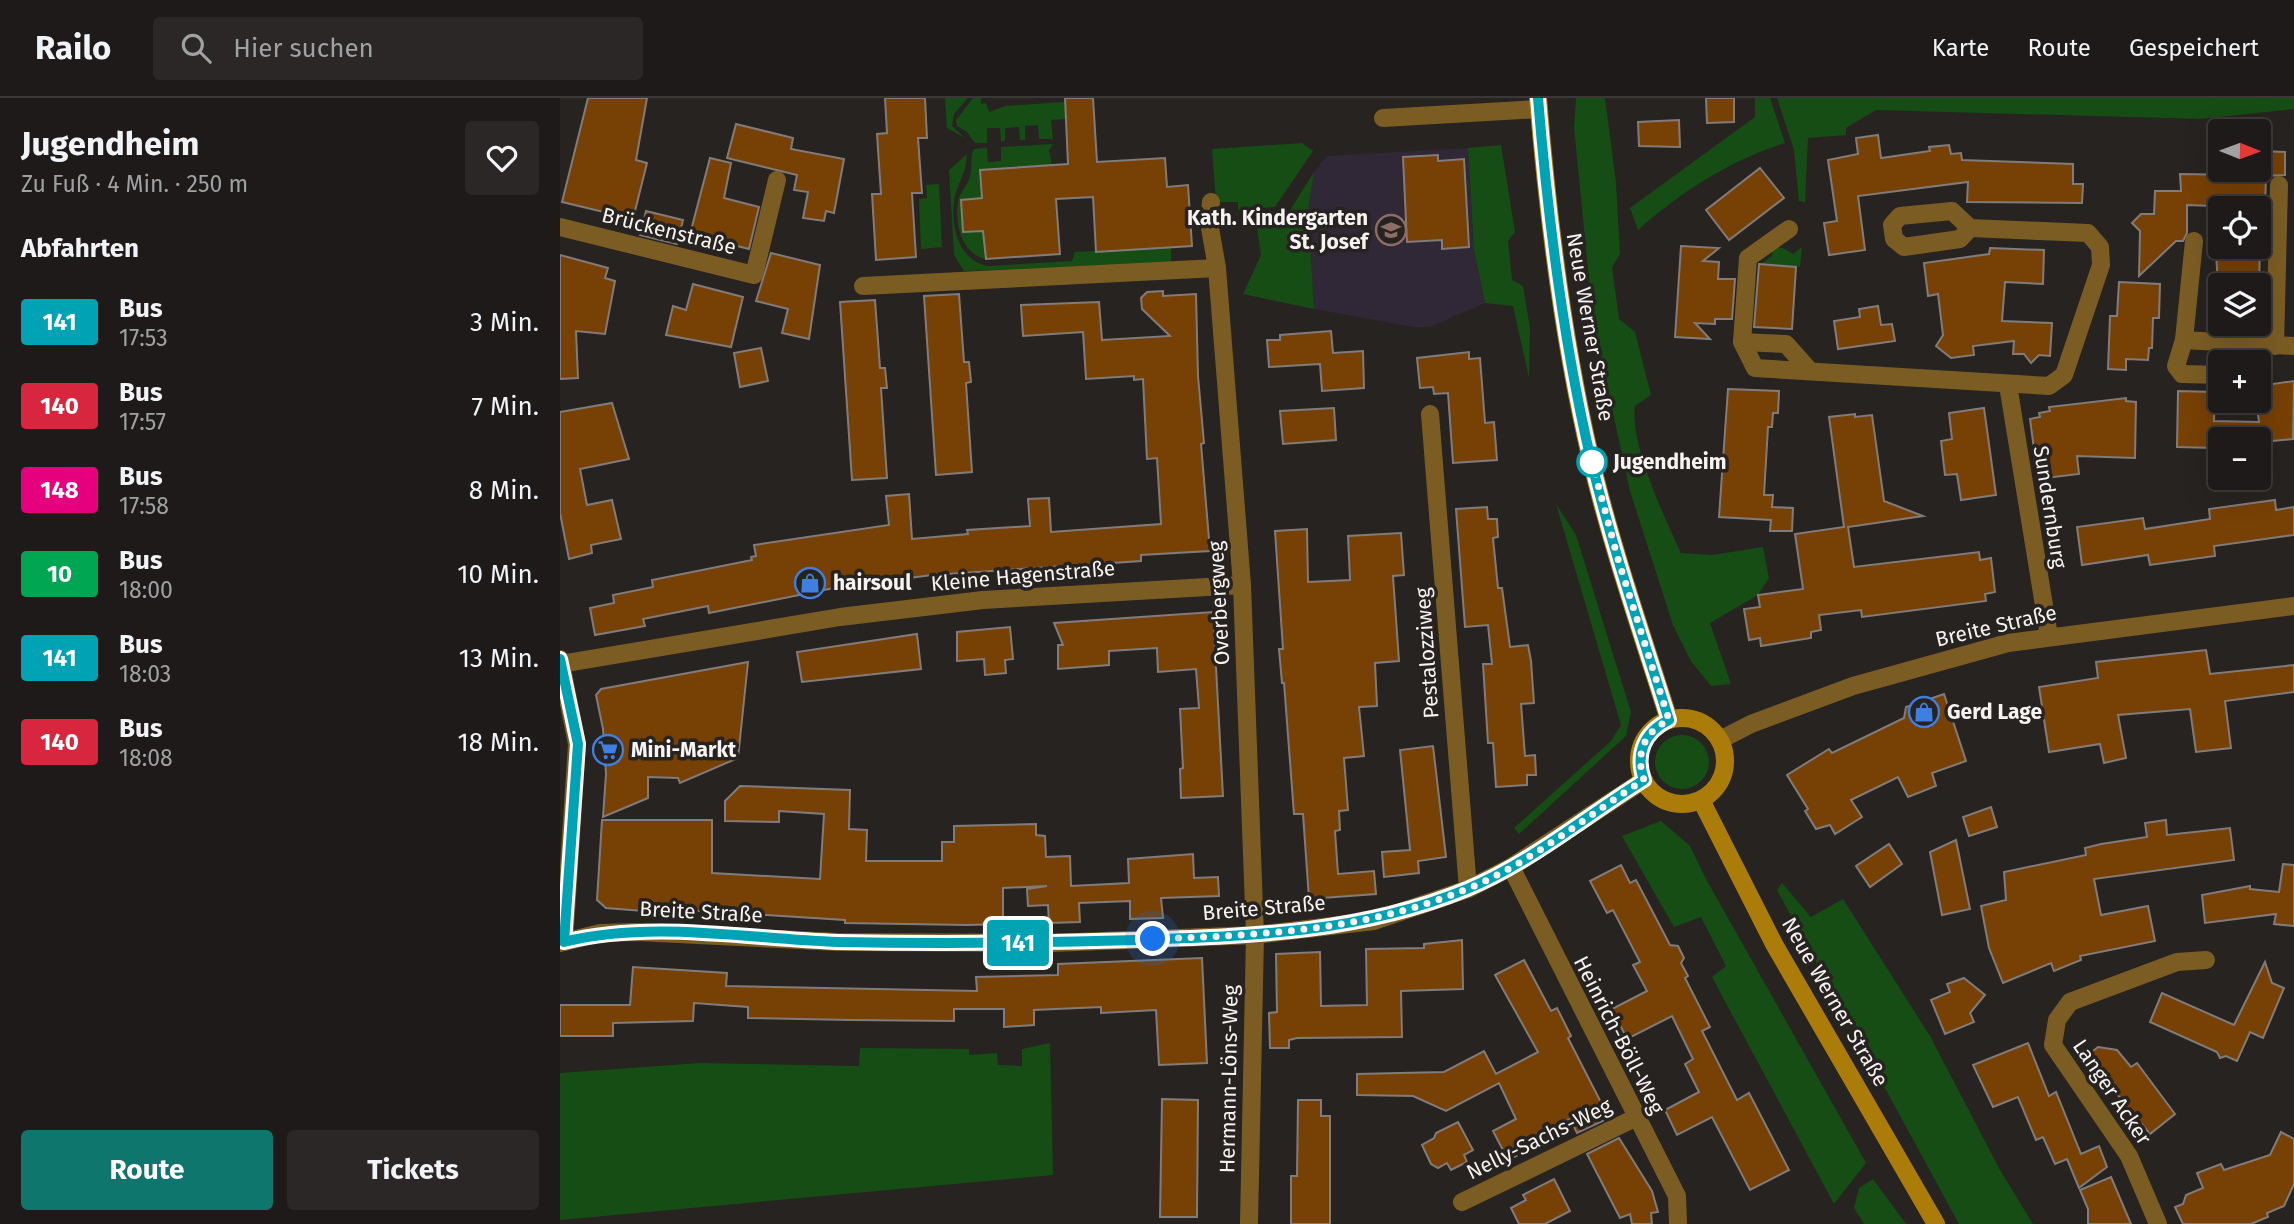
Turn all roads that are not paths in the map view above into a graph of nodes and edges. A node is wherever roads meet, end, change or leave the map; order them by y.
1 (1538, 103) edge
2 (1383, 118) dead end
3 (777, 180) dead end
4 (2279, 185) dead end
5 (1211, 202) dead end
6 (560, 227) edge
7 (1970, 228) dead end
8 (1789, 229) dead end
9 (2194, 241) dead end
10 (1217, 268) junction
11 (863, 286) dead end
12 (2184, 340) junction
13 (1742, 342) junction
14 (2275, 346) junction
15 (2294, 346) edge
16 (2225, 350) edge
17 (2258, 350) edge
18 (1810, 371) junction
19 (2208, 375) edge
20 (2008, 385) junction
21 (1430, 414) dead end
22 (1242, 585) junction
23 (2294, 606) edge
24 (2049, 636) junction
25 (561, 662) edge
26 (1669, 720) junction
27 (1720, 740) junction
28 (1644, 780) junction
29 (1701, 800) junction
30 (1511, 867) junction
31 (1468, 889) junction
32 (1255, 935) junction
33 (562, 942) edge
34 (2206, 960) dead end
35 (1635, 1118) junction
36 (1462, 1202) dead end
37 (1249, 1224) edge
38 (1678, 1224) edge
39 (1936, 1224) edge
40 (2158, 1224) edge

1 - 2 street
1 - 26 main road, Neue Werner Straße
3 - 6 street, Brückenstraße
4 - 14 street
5 - 10 street, Overbergweg
7 - 20 street
8 - 13 street
9 - 12 street
10 - 11 street
10 - 22 street, Overbergweg
12 - 16 street
12 - 19 street
13 - 18 street
13 - 18 street
14 - 15 street
14 - 17 street
18 - 20 street
20 - 24 street, Sundernburg
21 - 31 street, Pestalozziweg
22 - 25 street, Kleine Hagenstraße
22 - 32 street, Overbergweg
23 - 24 street, Breite Straße
24 - 27 street, Breite Straße
25 - 33 street
26 - 27 main road
26 - 28 main road
27 - 29 main road
28 - 29 main road
28 - 30 street, Breite Straße
29 - 39 main road, Neue Werner Straße
30 - 31 street, Breite Straße
30 - 35 street, Heinrich-Böll-Weg
31 - 32 street, Breite Straße
32 - 33 street, Breite Straße
32 - 37 street, Hermann-Löns-Weg
34 - 40 street, Langer Acker
35 - 36 street, Nelly-Sachs-Weg
35 - 38 street, Heinrich-Böll-Weg

